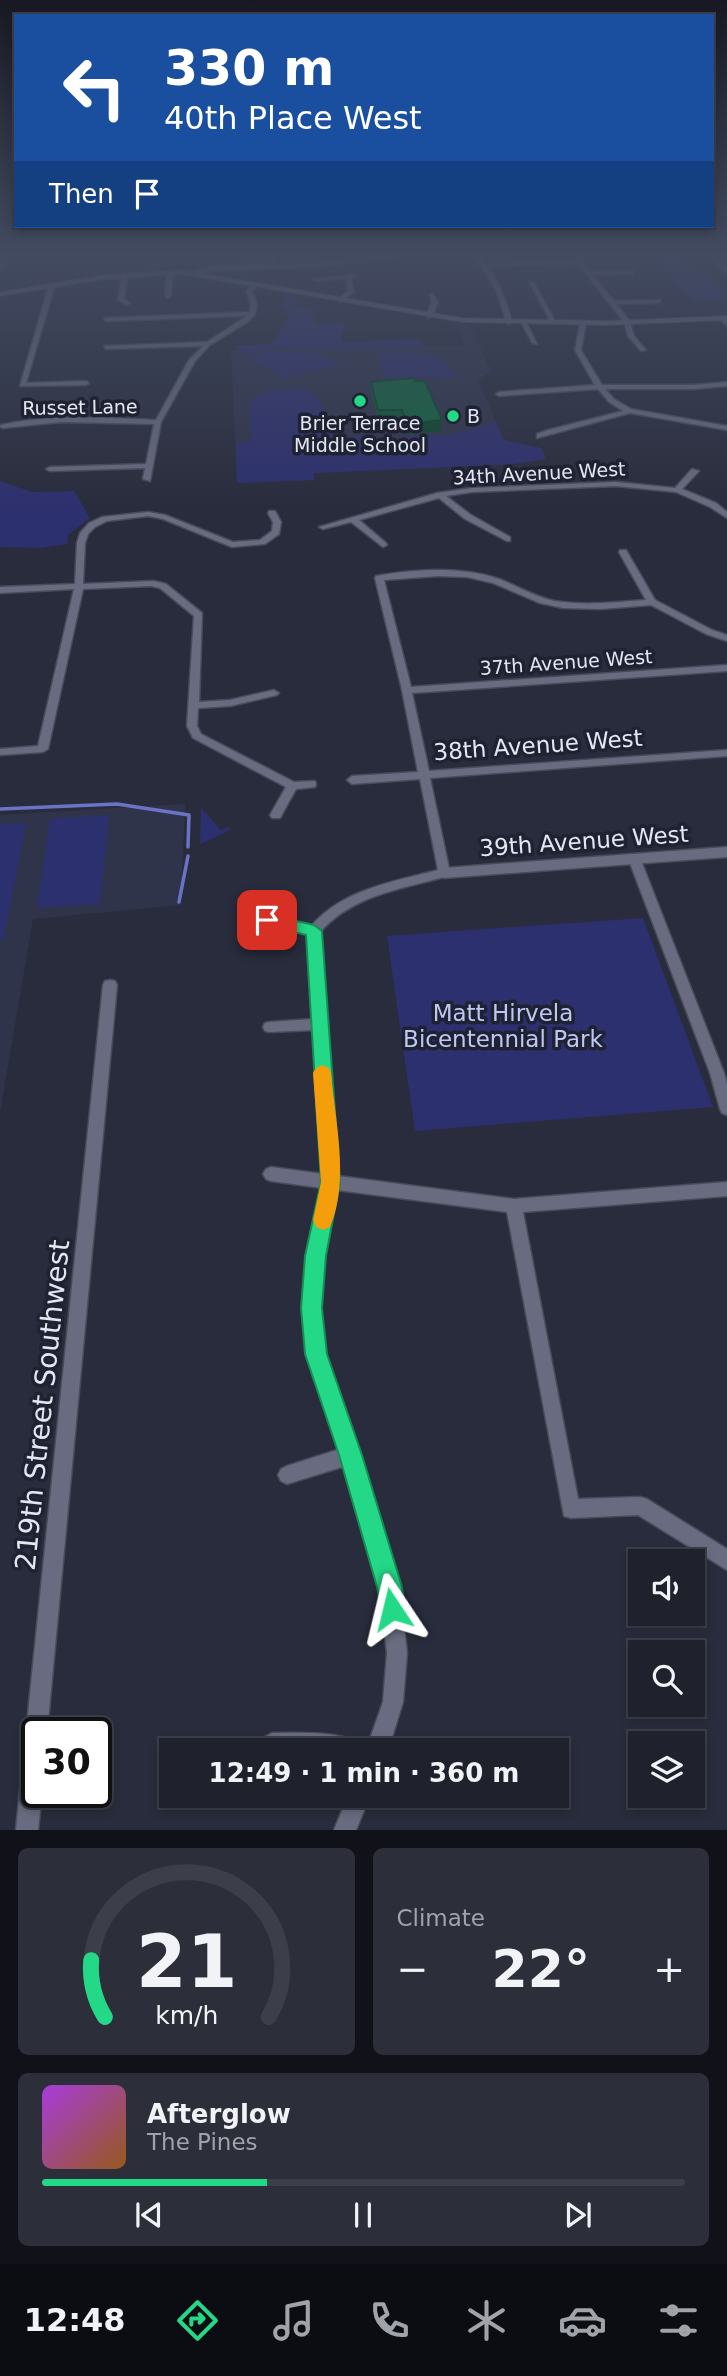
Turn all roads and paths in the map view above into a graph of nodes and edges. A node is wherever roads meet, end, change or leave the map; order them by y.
1 (36, 338) edge
2 (218, 338) edge
3 (532, 338) edge
4 (580, 338) edge
5 (634, 338) edge
6 (208, 344) junction
7 (535, 344) dead end
8 (106, 347) dead end
9 (643, 350) dead end
10 (86, 383) dead end
11 (727, 384) edge
12 (600, 387) junction
13 (499, 394) dead end
14 (629, 411) junction
15 (158, 422) junction
16 (3, 426) dead end
17 (727, 428) edge
18 (540, 436) dead end
19 (149, 466) junction
20 (50, 469) dead end
21 (695, 471) dead end
22 (147, 479) dead end
23 (677, 490) junction
24 (440, 495) junction
25 (272, 513) dead end
26 (727, 516) edge
27 (354, 520) junction
28 (323, 527) dead end
29 (507, 539) dead end
30 (383, 545) dead end
31 (623, 552) dead end
32 (79, 587) junction
33 (0, 590) edge
34 (652, 602) junction
35 (727, 638) edge
36 (727, 668) edge
37 (407, 690) junction
38 (274, 693) dead end
39 (193, 705) junction
40 (0, 752) edge
41 (727, 753) edge
42 (424, 774) junction
43 (352, 780) dead end
44 (311, 785) dead end
45 (292, 786) junction
46 (276, 815) dead end
47 (727, 852) edge
48 (634, 858) junction
49 (444, 873) junction
50 (267, 920) dead end
51 (314, 931) junction
52 (110, 985) dead end
53 (318, 1024) junction
54 (270, 1027) dead end
55 (727, 1109) edge
56 (271, 1174) dead end
57 (331, 1182) junction
58 (727, 1189) edge
59 (514, 1206) junction
60 (351, 1455) junction
61 (288, 1475) dead end
62 (727, 1560) edge
63 (381, 1738) edge
64 (354, 1808) edge
65 (27, 1830) edge
66 (345, 1830) edge

1 - 10 street
2 - 6 street
3 - 7 street
4 - 12 street
5 - 9 street
6 - 8 street
6 - 15 street
11 - 12 street
12 - 13 street
12 - 14 street
14 - 17 street
14 - 18 street
15 - 16 street, Russet Lane
15 - 19 street
19 - 20 street
19 - 22 street
21 - 23 street
23 - 24 street, 34th Avenue West
23 - 26 street
24 - 27 street, 34th Avenue West
24 - 29 street
25 - 32 street
27 - 28 street, 34th Avenue West
27 - 30 street
31 - 34 street
32 - 33 street
32 - 39 street
32 - 40 street
34 - 35 street
34 - 37 street
36 - 37 street, 37th Avenue West
37 - 42 street
38 - 39 street
39 - 45 street
41 - 42 street, 38th Avenue West
42 - 43 street, 38th Avenue West
42 - 49 street
44 - 45 street
45 - 46 street
47 - 48 street, 39th Avenue West
48 - 49 street, 39th Avenue West
48 - 55 street
49 - 51 street
50 - 51 street
51 - 53 street
52 - 65 street, 219th Street Southwest
53 - 54 street
53 - 57 street
56 - 57 street
57 - 59 street
57 - 60 street
58 - 59 street
59 - 62 street
60 - 61 street
60 - 63 street
64 - 66 street

